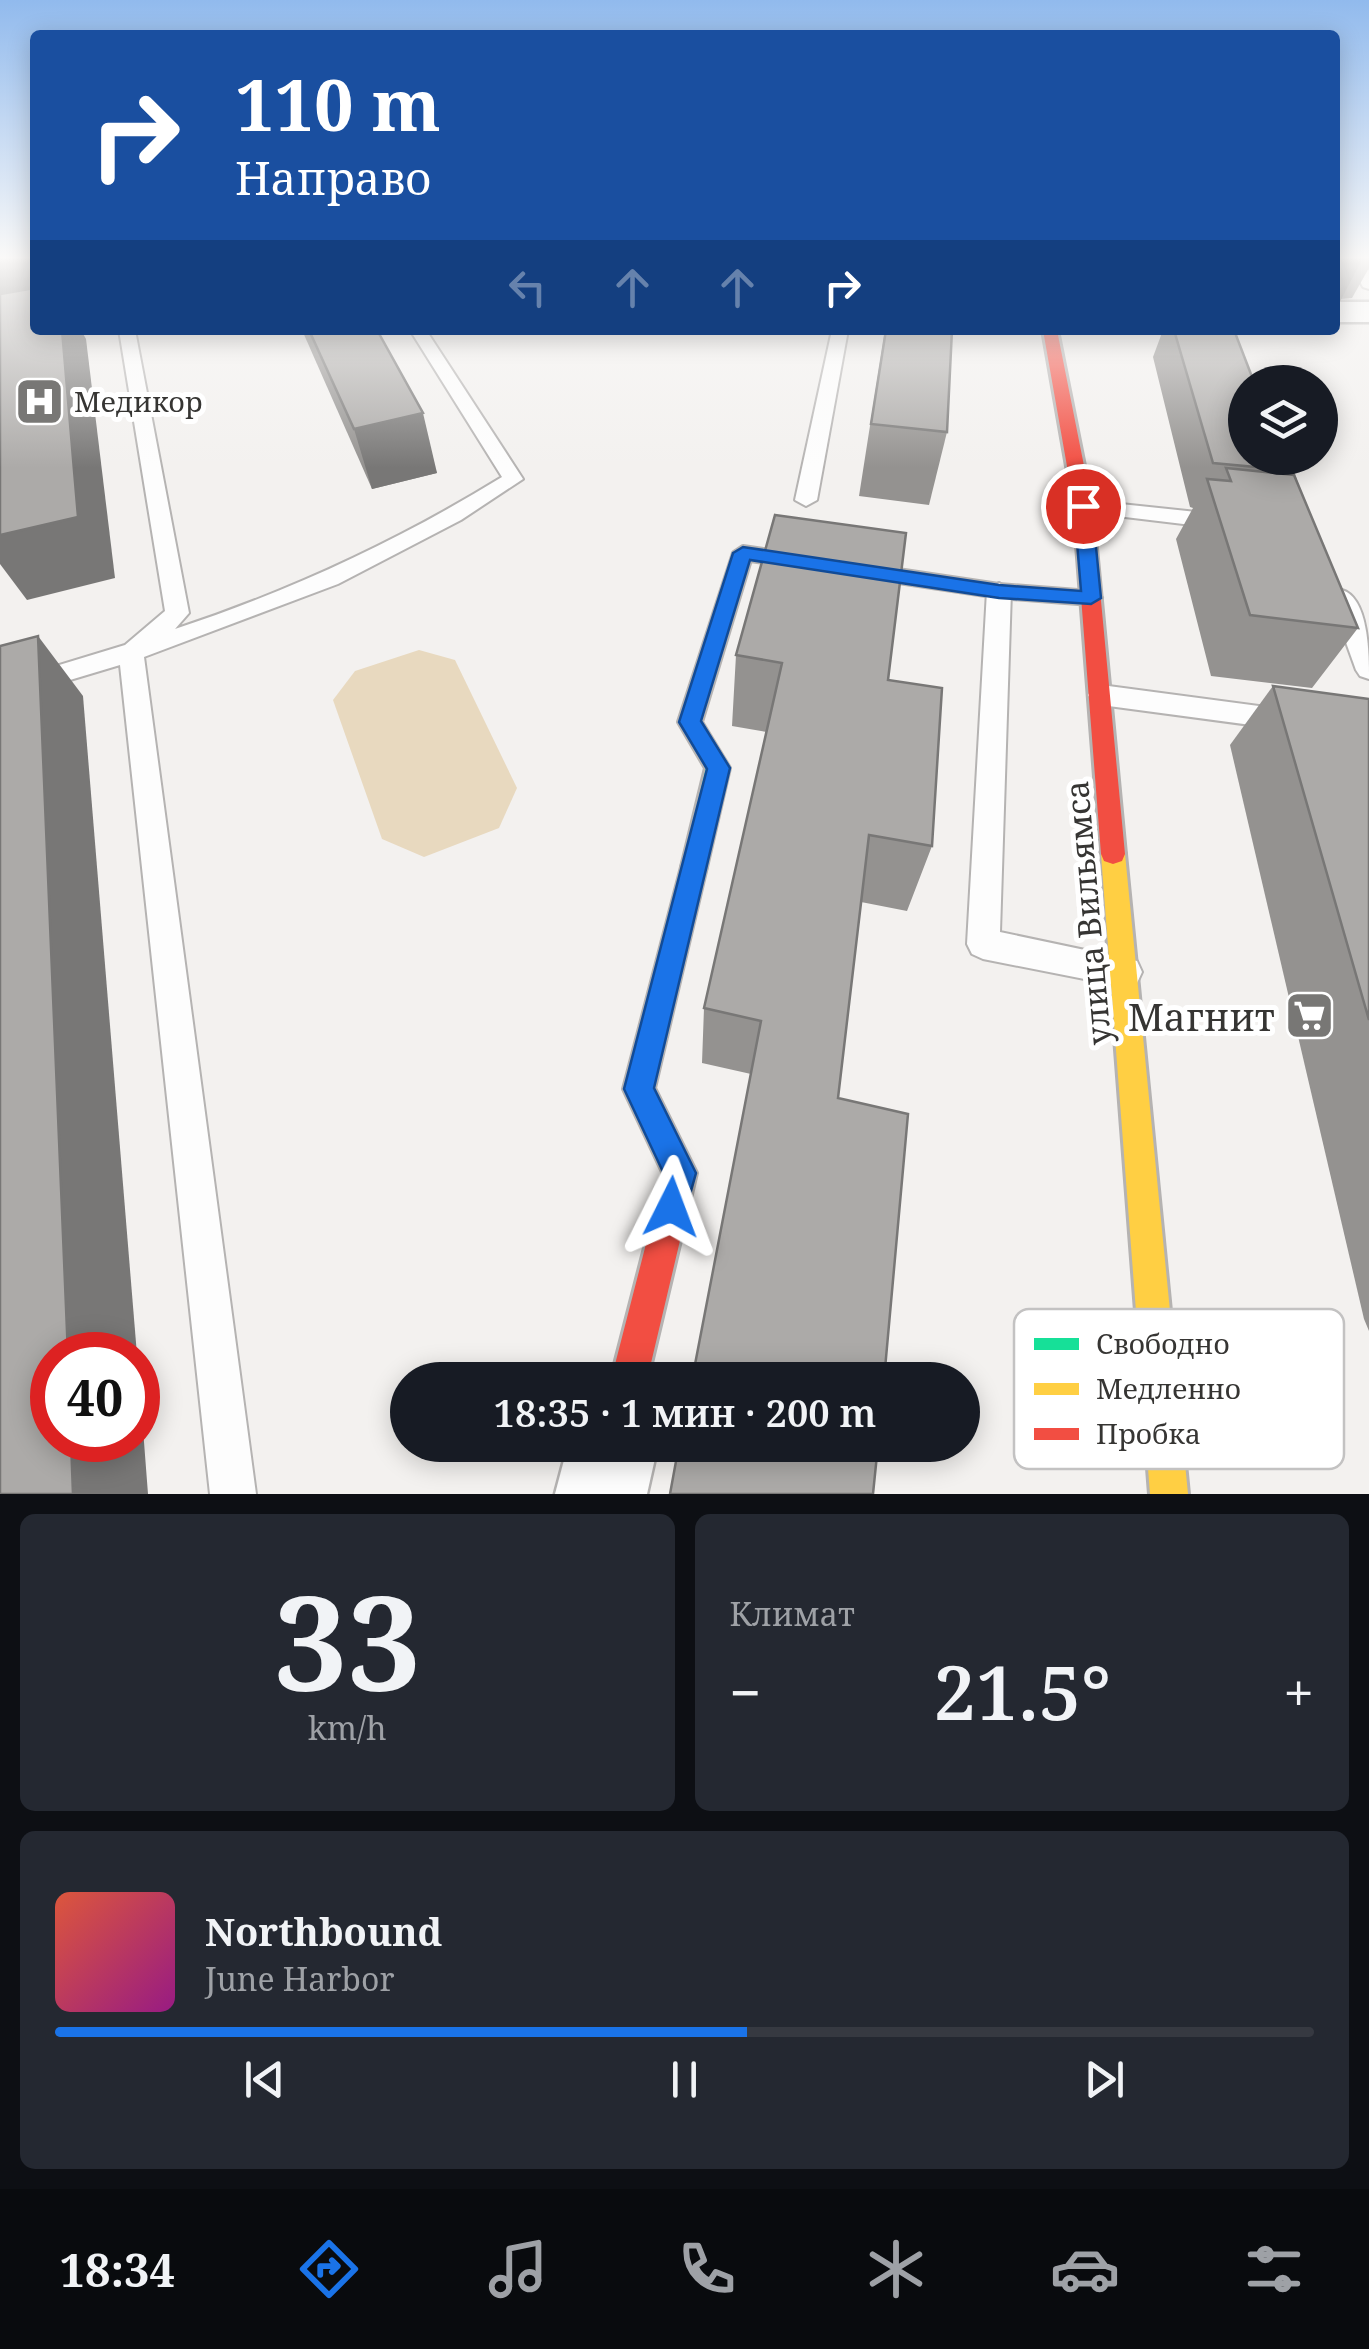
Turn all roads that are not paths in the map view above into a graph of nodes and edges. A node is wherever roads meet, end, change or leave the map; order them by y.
1 (128, 335) edge
2 (421, 335) edge
3 (839, 335) edge
4 (1051, 335) edge
5 (1283, 475) edge
6 (806, 500) dead end
7 (1083, 506) junction
8 (1242, 523) edge
9 (1280, 527) edge
10 (1332, 571) edge
11 (999, 592) junction
12 (1091, 598) junction
13 (131, 654) junction
14 (1369, 670) edge
15 (0, 692) edge
16 (1101, 695) junction
17 (1310, 723) edge
18 (1125, 972) junction
19 (1153, 1309) edge
20 (633, 1362) edge
21 (609, 1462) edge
22 (1167, 1469) edge
23 (232, 1494) edge
24 (601, 1494) edge
25 (1169, 1494) edge

1 - 13 lane
2 - 13 lane
3 - 6 lane
4 - 7 street, улица Вильямса
5 - 9 lane
7 - 8 lane
7 - 12 street, улица Вильямса
10 - 14 lane
11 - 12 street
11 - 18 lane
11 - 20 street
12 - 16 street, улица Вильямса
13 - 15 lane
13 - 23 lane
16 - 17 lane
16 - 18 street, улица Вильямса
18 - 19 street, улица Вильямса
21 - 24 street
22 - 25 street, улица Вильямса

